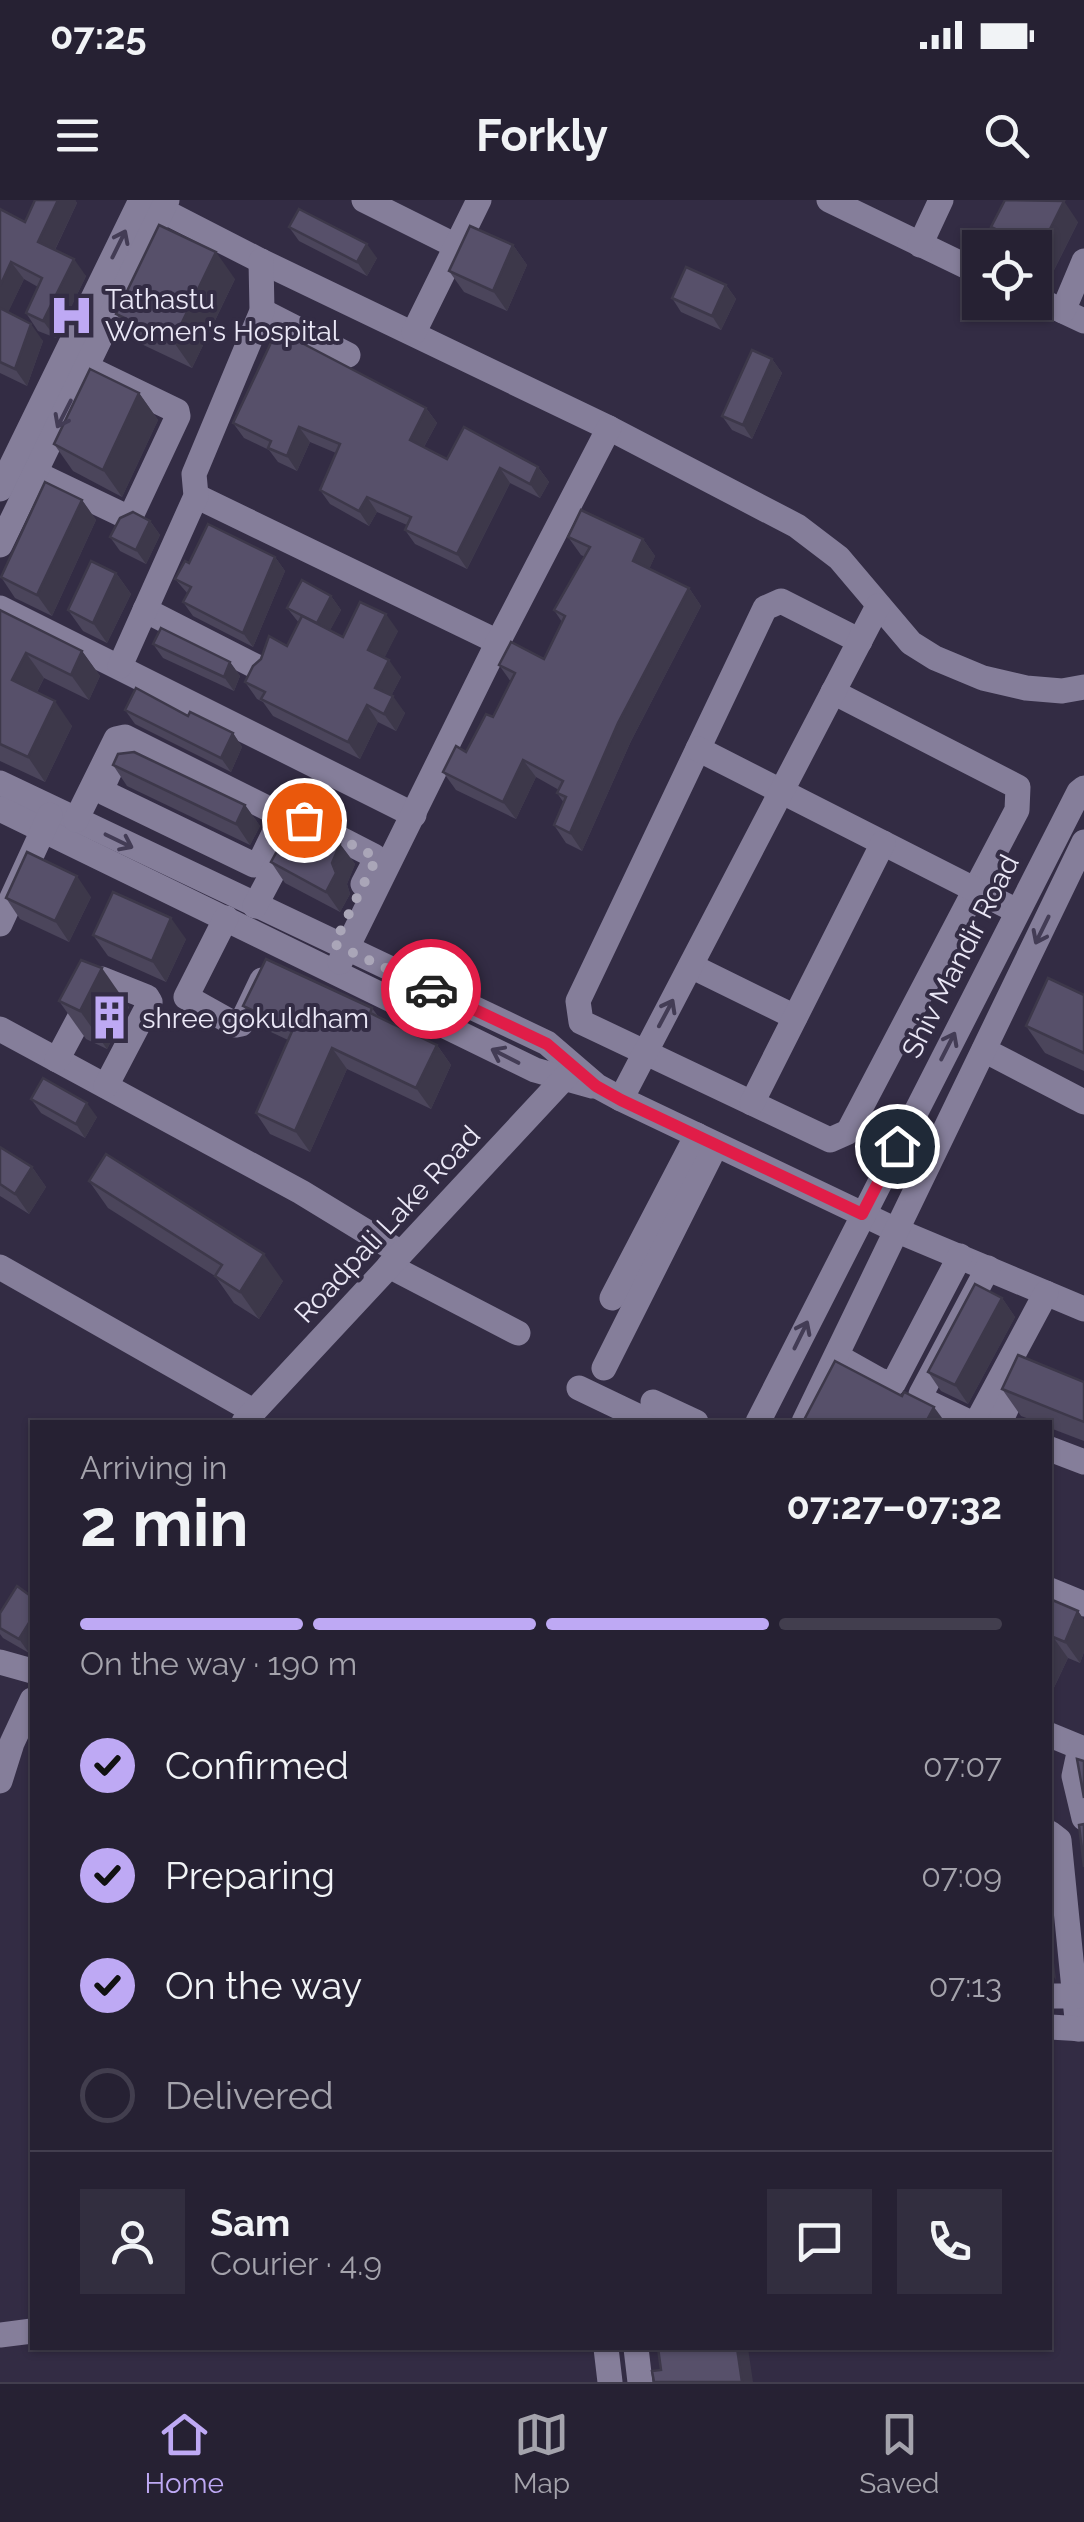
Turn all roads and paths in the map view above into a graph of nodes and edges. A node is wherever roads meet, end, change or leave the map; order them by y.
1 (364, 200) edge
2 (478, 200) edge
3 (829, 200) edge
4 (941, 200) edge
5 (153, 202) edge
6 (871, 209) edge
7 (920, 245) junction
8 (456, 246) junction
9 (262, 261) junction
10 (1084, 261) edge
11 (962, 265) edge
12 (262, 311) junction
13 (1073, 316) edge
14 (414, 332) junction
15 (348, 355) dead end
16 (88, 368) junction
17 (608, 428) junction
18 (11, 474) edge
19 (196, 496) junction
20 (0, 545) edge
21 (878, 606) junction
22 (0, 608) edge
23 (145, 610) junction
24 (860, 641) junction
25 (498, 642) junction
26 (120, 666) junction
27 (258, 668) edge
28 (1084, 687) edge
29 (834, 692) junction
30 (698, 749) junction
31 (138, 760) edge
32 (0, 783) edge
33 (1084, 788) edge
34 (782, 792) junction
35 (0, 809) edge
36 (414, 814) junction
37 (58, 819) junction
38 (1084, 842) edge
39 (883, 843) junction
40 (975, 890) junction
41 (255, 906) junction
42 (1018, 911) junction
43 (226, 918) junction
44 (0, 924) edge
45 (280, 944) junction
46 (338, 955) junction
47 (691, 966) junction
48 (795, 1017) junction
49 (0, 1029) edge
50 (984, 1050) junction
51 (646, 1052) junction
52 (57, 1060) junction
53 (569, 1074) junction
54 (106, 1086) junction
55 (621, 1100) junction
56 (1084, 1102) edge
57 (752, 1103) junction
58 (707, 1140) junction
59 (862, 1214) junction
60 (898, 1230) junction
61 (960, 1256) junction
62 (395, 1260) junction
63 (0, 1267) edge
64 (988, 1268) junction
65 (1052, 1295) junction
66 (612, 1298) dead end
67 (1084, 1309) edge
68 (518, 1334) dead end
69 (838, 1357) junction
70 (604, 1368) dead end
71 (579, 1388) dead end
72 (652, 1412) edge
73 (248, 1417) edge
74 (687, 1420) edge
75 (759, 1420) edge
76 (805, 1420) edge
77 (964, 1420) edge
78 (978, 1420) edge
79 (1001, 1420) edge
80 (1052, 1451) edge
81 (1084, 1462) edge
82 (0, 1662) edge
83 (30, 1670) edge
84 (30, 1704) edge
85 (1052, 1736) edge
86 (1081, 1760) edge
87 (0, 1781) edge
88 (1084, 1818) edge
89 (1052, 1834) edge
90 (1052, 1996) edge
91 (1077, 1996) junction
92 (1052, 2026) edge
93 (1081, 2029) edge
94 (30, 2331) edge
95 (0, 2335) edge
96 (606, 2350) edge
97 (636, 2350) edge
98 (610, 2382) edge
99 (640, 2382) edge

1 - 8 street
2 - 8 street
3 - 6 street
4 - 7 street
5 - 9 street
5 - 16 street
18 -> 5 street
6 - 7 street
7 - 11 street
8 - 14 street
9 - 12 street
9 - 14 street
10 - 13 street
12 - 15 street
12 - 19 street
14 - 17 street
16 -> 18 street
16 - 18 street
17 - 21 street
17 - 25 street
18 - 20 street
19 - 23 street
19 - 25 street
21 - 24 street
21 - 28 street
22 - 26 street
23 - 26 street
23 - 27 street
24 - 29 street
24 - 30 street
25 - 36 street
26 - 36 street
29 - 34 street
29 - 40 street
30 - 34 street
30 - 51 street
31 - 37 street
32 - 37 street
33 - 42 street, Shiv Mandir Road
34 - 39 street
34 - 47 street
35 - 37 street
36 - 46 street
37 -> 41 street
37 - 43 street
37 - 44 street
38 -> 50 street
39 - 40 street
39 - 48 street
40 - 42 street
40 - 57 street
41 - 46 street
41 - 46 street
59 -> 42 street, Shiv Mandir Road
43 - 45 street
43 - 45 street
45 - 46 street
46 - 53 street
47 - 48 street
51 -> 47 street
48 - 57 street
49 - 52 street
50 - 56 street
50 - 60 street
51 - 55 street
51 - 57 street
52 - 54 street
52 - 54 street
53 - 55 street
53 - 62 street, Roadpali Lake Road
54 - 62 street
55 - 58 street
58 - 59 street
58 - 66 street
58 - 70 street
59 - 60 street
75 -> 59 street, Shiv Mandir Road
60 - 61 street
60 - 69 street
61 - 64 street
61 - 69 street
62 - 68 street
62 - 73 street, Roadpali Lake Road
63 - 73 street
64 - 65 street
64 - 77 street
65 - 67 street
65 - 78 street
65 - 79 street
69 - 76 street
71 - 72 street
72 - 74 street
80 - 81 street
82 - 83 street
84 - 87 street
85 - 86 street
86 - 88 street
89 - 91 street
90 - 91 street
91 - 93 street
92 - 93 street
94 - 95 street
96 - 98 street
97 - 99 street

